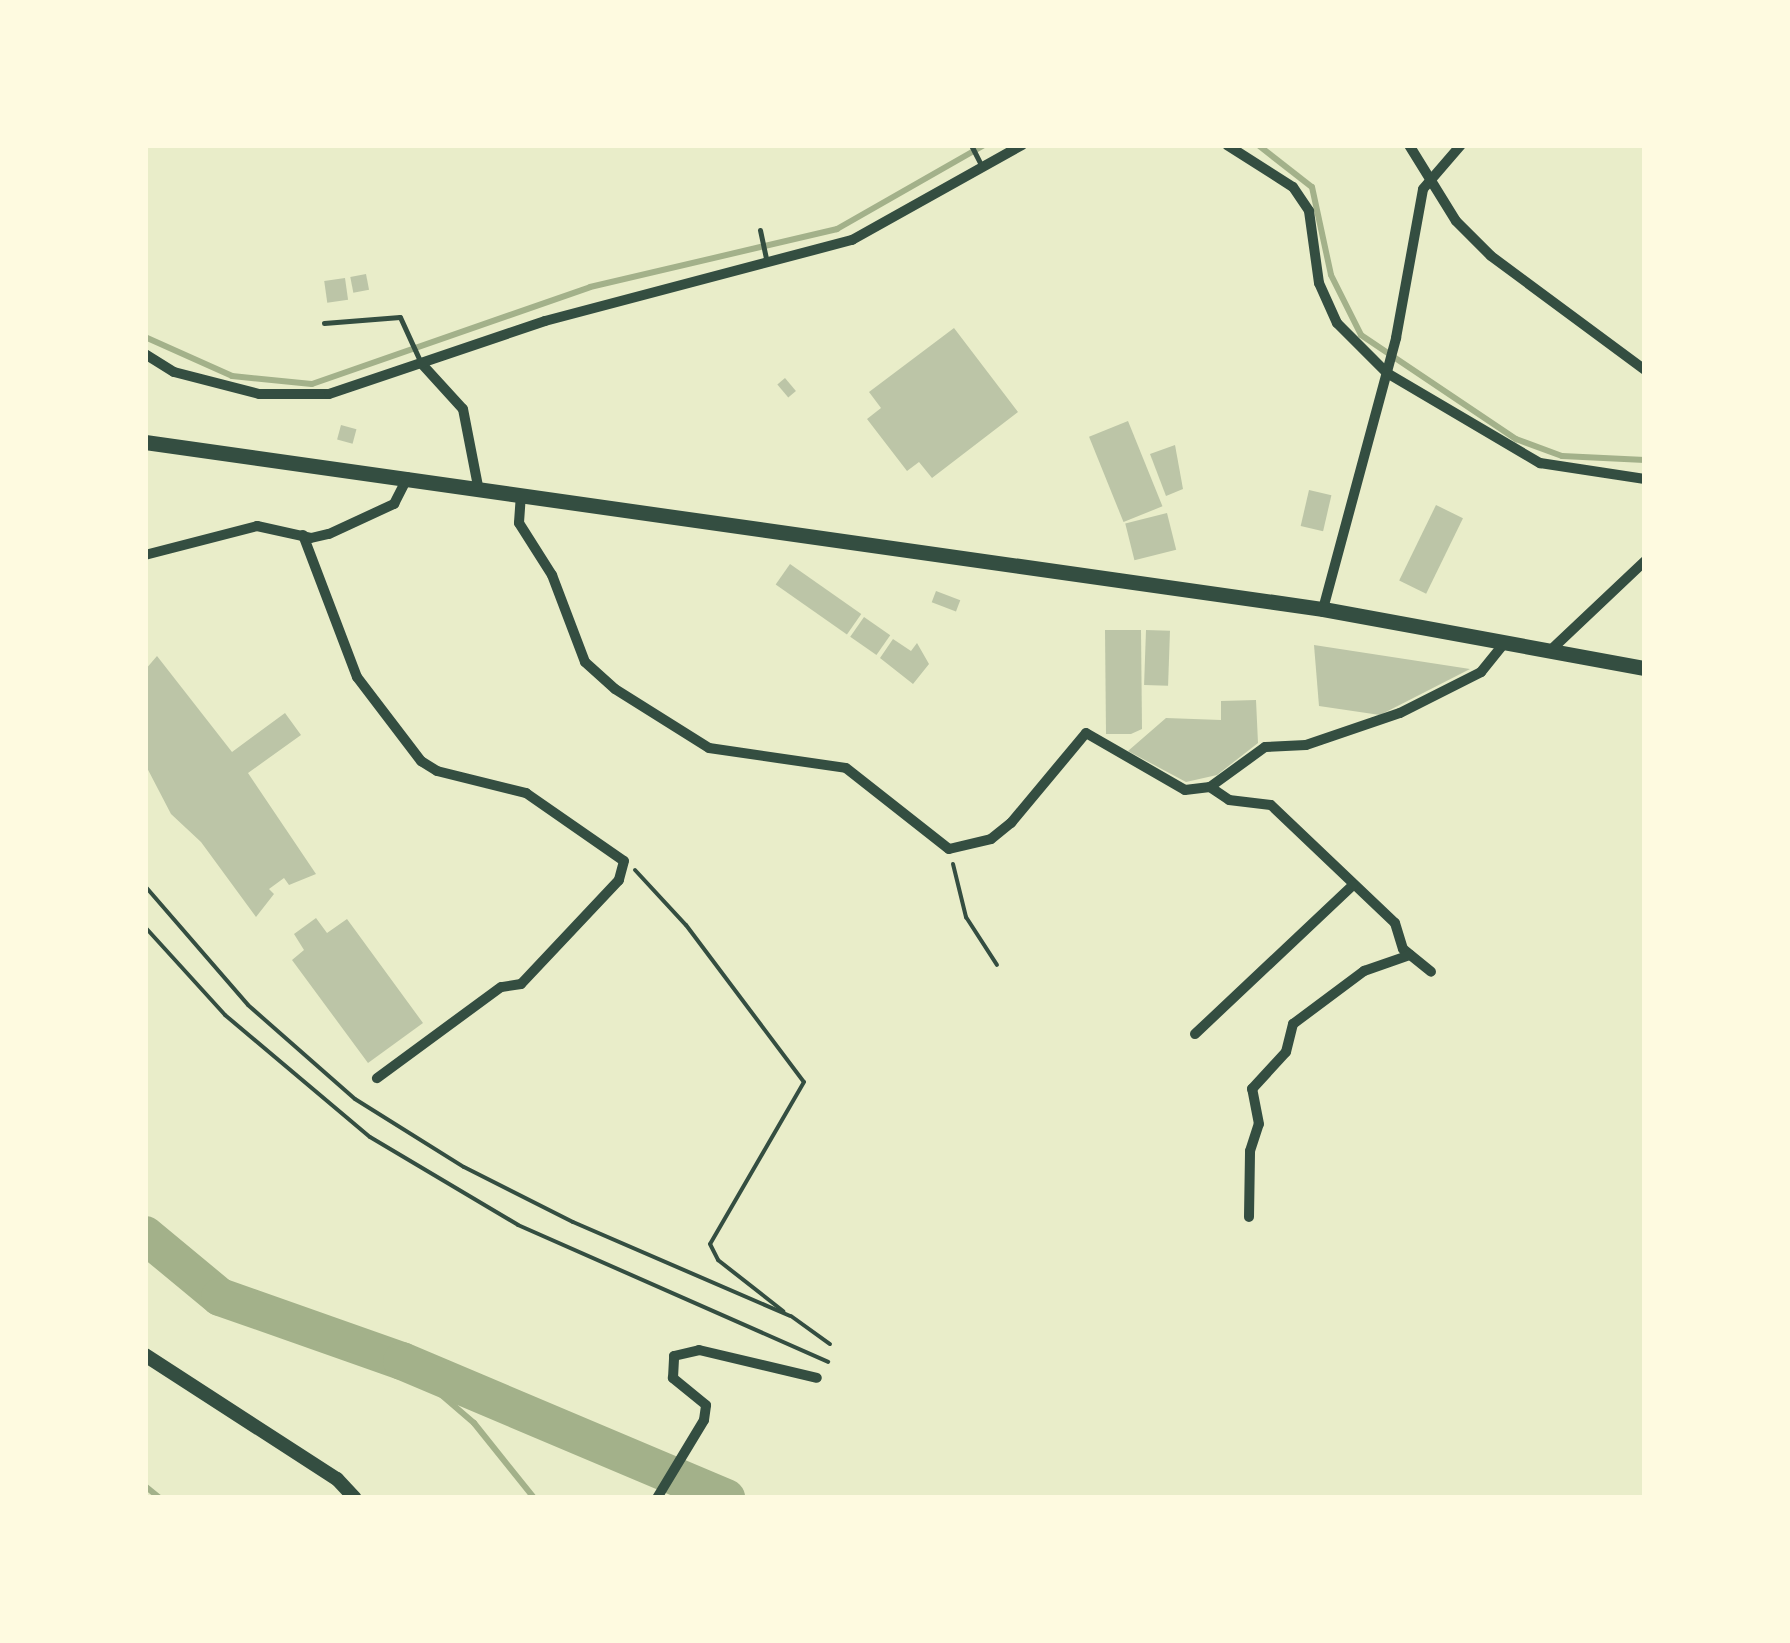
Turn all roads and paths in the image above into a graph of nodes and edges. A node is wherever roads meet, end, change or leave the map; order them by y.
1 (972, 145) edge
2 (1022, 145) edge
3 (1227, 145) edge
4 (1409, 145) edge
5 (1462, 145) edge
6 (982, 167) junction
7 (1429, 181) junction
8 (760, 230) dead end
9 (768, 266) junction
10 (324, 324) dead end
11 (145, 354) edge
12 (420, 359) junction
13 (1645, 370) edge
14 (1387, 373) junction
15 (145, 442) edge
16 (408, 476) junction
17 (1645, 479) edge
18 (478, 486) junction
19 (521, 494) junction
20 (303, 535) junction
21 (145, 555) edge
22 (1645, 561) edge
23 (1322, 609) junction
24 (1507, 640) junction
25 (1554, 647) junction
26 (1645, 668) edge
27 (1210, 788) junction
28 (955, 849) junction
29 (624, 861) junction
30 (1353, 885) junction
31 (145, 886) edge
32 (145, 927) edge
33 (1410, 955) junction
34 (997, 965) dead end
35 (1431, 972) dead end
36 (1195, 1034) dead end
37 (377, 1078) dead end
38 (1249, 1217) dead end
39 (790, 1316) junction
40 (830, 1344) dead end
41 (145, 1355) edge
42 (828, 1362) dead end
43 (817, 1378) dead end
44 (355, 1498) edge
45 (657, 1498) edge

1 - 6 lane
2 - 6 street
3 - 14 street
4 - 7 street
5 - 7 street
6 - 9 street
7 - 13 street
7 - 14 street
8 - 9 lane
9 - 12 street
10 - 12 lane
11 - 12 street
12 - 18 street
14 - 17 street
14 - 23 street
15 - 16 highway
16 - 18 highway
16 - 20 street
18 - 19 highway
19 - 23 highway
19 - 28 street
20 - 21 street
20 - 29 street
22 - 25 street
23 - 24 highway
24 - 25 highway
24 - 27 street
25 - 26 highway
27 - 28 street
27 - 30 street
28 - 34 path
29 - 37 street
29 - 39 path
30 - 33 street
30 - 36 street
31 - 39 path
32 - 42 path
33 - 35 street
33 - 38 street
39 - 40 path
41 - 44 main road
43 - 45 street

